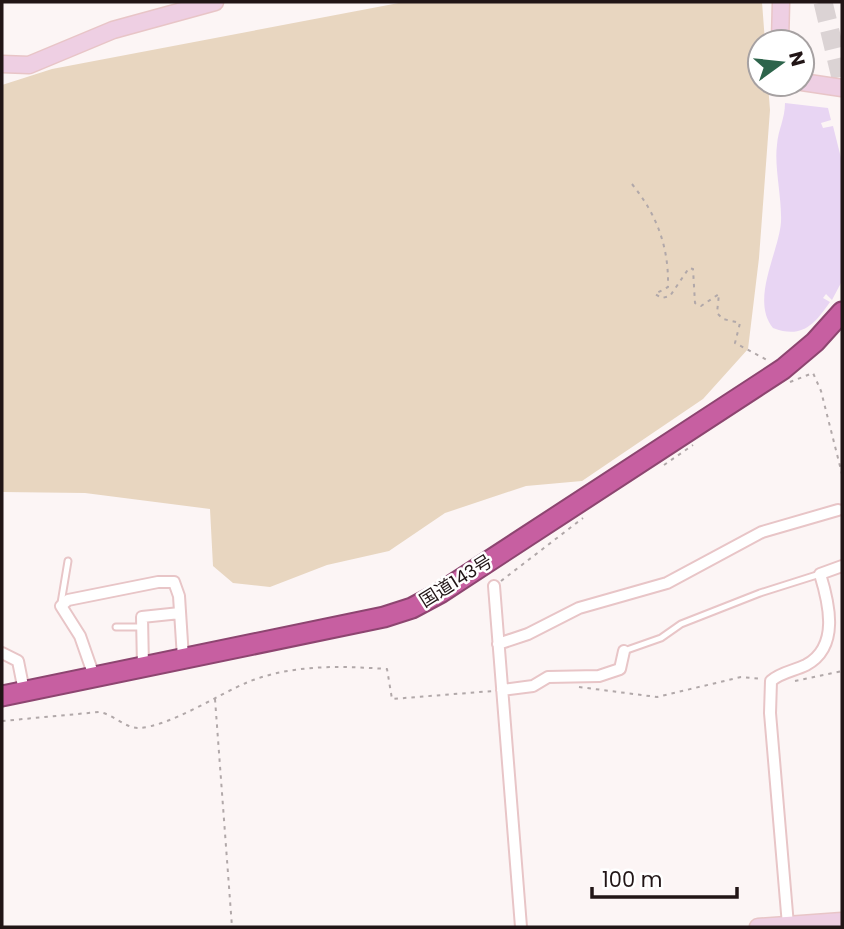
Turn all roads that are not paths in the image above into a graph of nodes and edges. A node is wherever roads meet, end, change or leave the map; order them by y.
1 (215, 2) edge
2 (781, 2) edge
3 (780, 28) edge
4 (2, 64) edge
5 (816, 84) edge
6 (842, 88) edge
7 (842, 312) edge
8 (838, 510) dead end
9 (68, 561) dead end
10 (842, 566) edge
11 (820, 574) junction
12 (494, 586) road end
13 (61, 606) junction
14 (180, 613) junction
15 (116, 626) dead end
16 (142, 626) junction
17 (498, 644) junction
18 (624, 651) joint
19 (2, 653) edge
20 (183, 658) junction
21 (143, 667) junction
22 (94, 677) junction
23 (502, 690) junction
24 (24, 691) junction
25 (2, 695) edge
26 (842, 921) edge
27 (788, 925) junction
28 (521, 927) edge
29 (758, 927) edge

1 - 4 street
2 - 3 street
5 - 6 street
7 - 20 highway, 国道143号
8 - 17 street
9 - 13 lane
10 - 11 street
11 - 18 lane
11 - 27 street
12 - 17 street
13 - 14 street
13 - 22 street
14 - 16 street
14 - 20 street
15 - 16 lane
16 - 21 street
17 - 23 street
18 - 23 street
19 - 24 street
20 - 21 highway, 国道143号
21 - 22 highway, 国道143号
22 - 24 highway, 国道143号
23 - 28 street
24 - 25 highway, 国道143号
26 - 27 street
27 - 29 street

